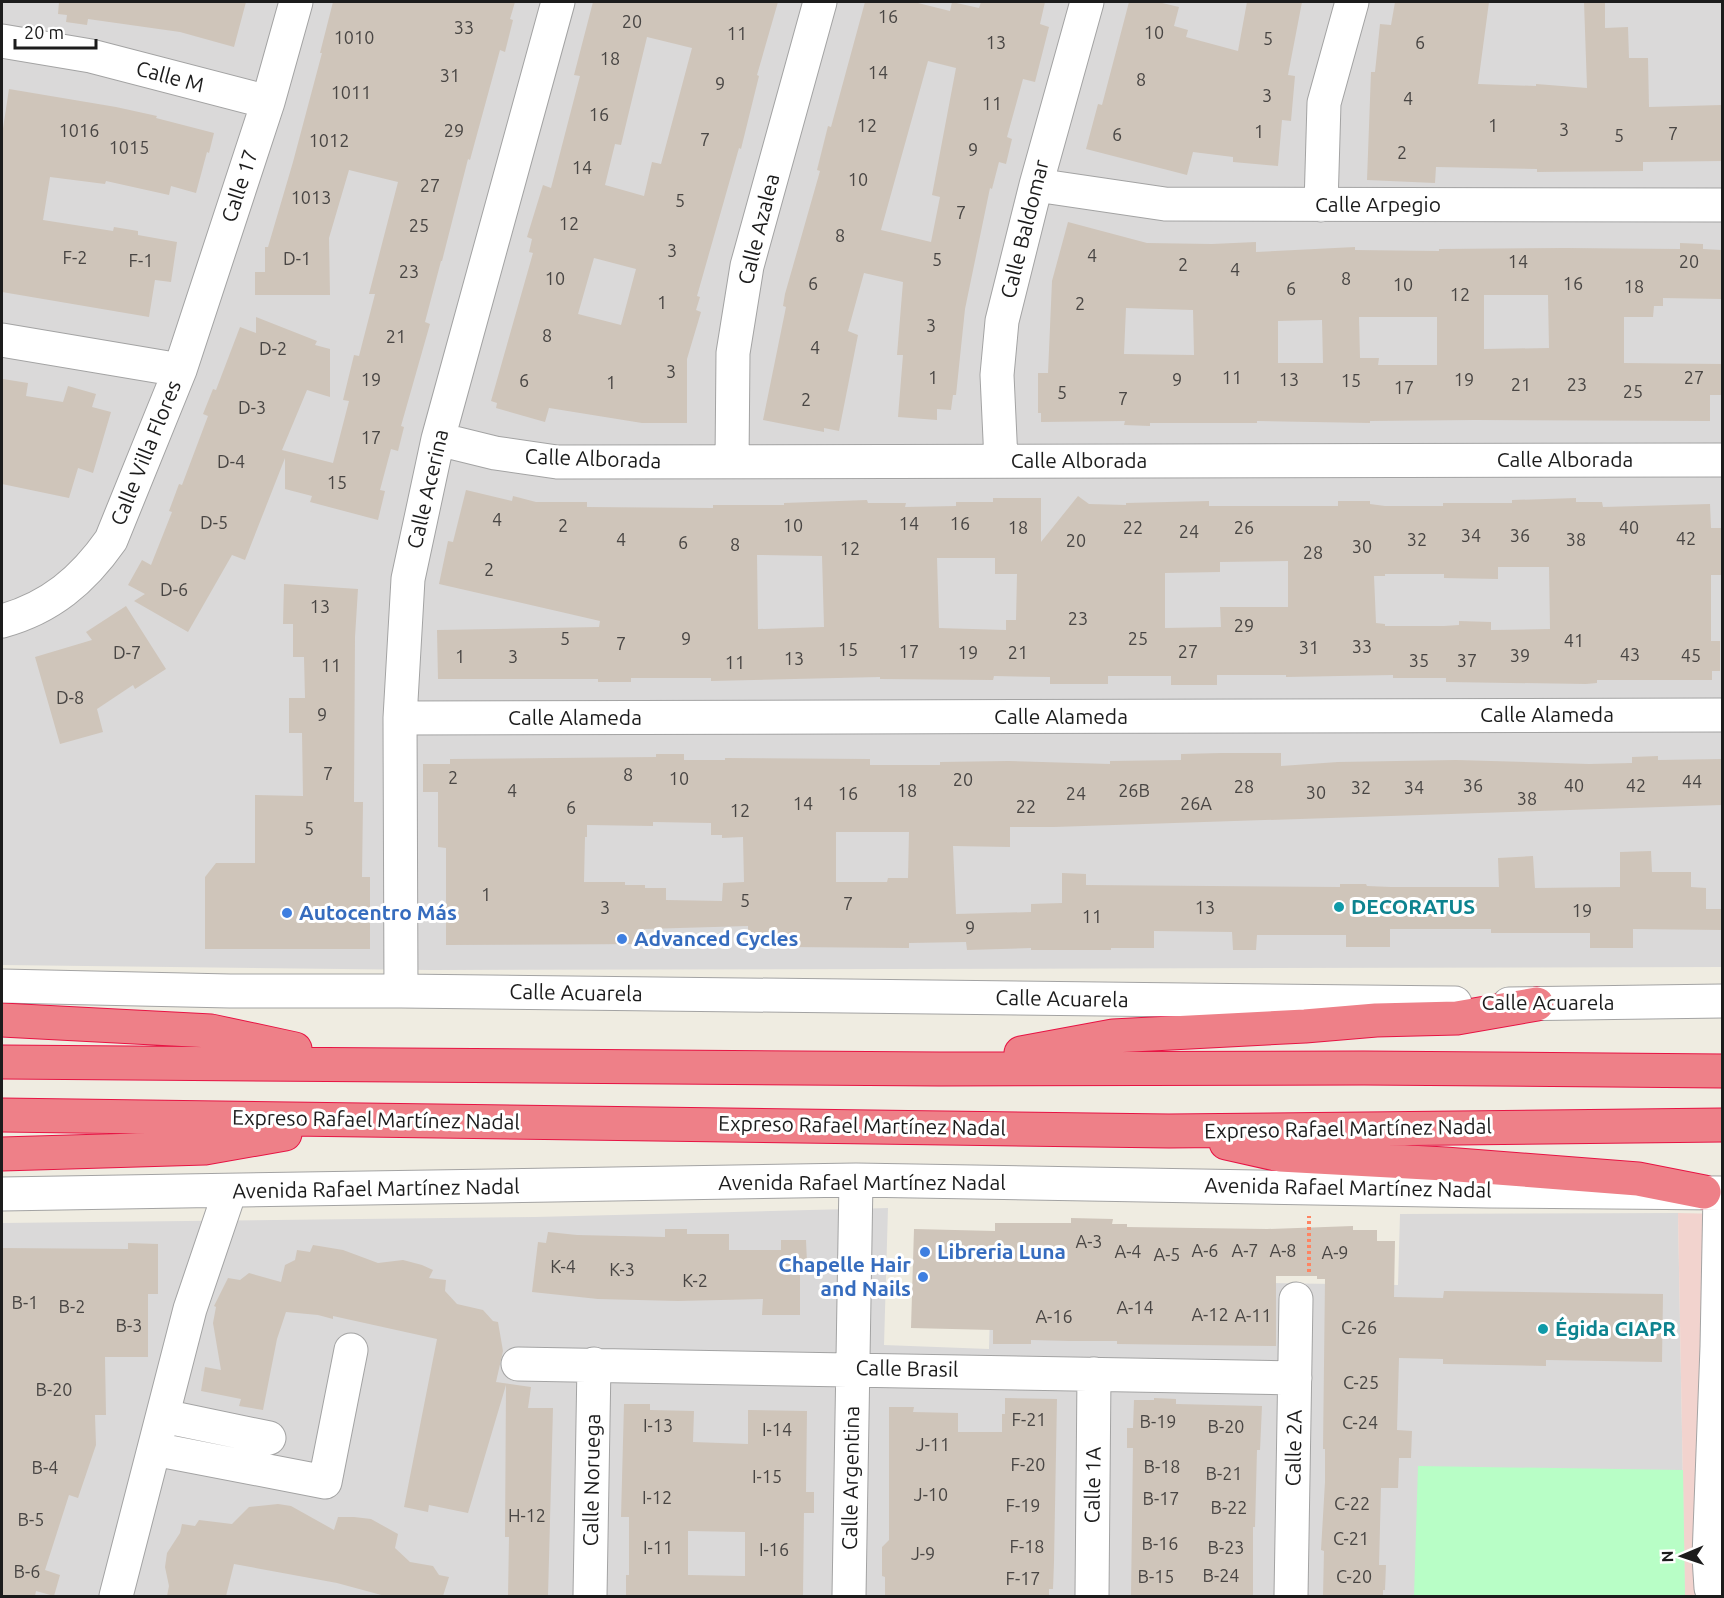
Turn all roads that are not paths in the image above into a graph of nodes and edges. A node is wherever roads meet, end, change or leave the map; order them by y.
1 (296, 2) edge
2 (558, 2) edge
3 (820, 2) edge
4 (1087, 2) edge
5 (1352, 2) edge
6 (2, 40) edge
7 (268, 102) junction
8 (1036, 184) junction
9 (1321, 205) junction
10 (1722, 205) edge
11 (2, 340) edge
12 (180, 370) junction
13 (438, 439) junction
14 (1722, 460) edge
15 (1001, 461) junction
16 (732, 462) junction
17 (2, 621) edge
18 (1722, 715) edge
19 (400, 718) junction
20 (2, 986) edge
21 (401, 991) junction
22 (1722, 1001) edge
23 (1537, 1004) junction
24 (2, 1020) edge
25 (2, 1062) edge
26 (361, 1063) junction
27 (939, 1069) junction
28 (1722, 1071) edge
29 (2, 1115) edge
30 (361, 1120) junction
31 (1722, 1125) edge
32 (1169, 1131) junction
33 (2, 1154) edge
34 (856, 1180) junction
35 (230, 1191) junction
36 (1716, 1193) edge
37 (2, 1194) edge
38 (1296, 1299) road end
39 (1720, 1319) edge
40 (351, 1350) dead end
41 (518, 1364) dead end
42 (594, 1364) junction
43 (852, 1368) junction
44 (1094, 1374) junction
45 (1295, 1378) junction
46 (163, 1416) junction
47 (269, 1437) dead end
48 (154, 1449) junction
49 (116, 1596) edge
50 (590, 1596) edge
51 (849, 1596) edge
52 (1092, 1596) edge
53 (1292, 1596) edge
54 (1715, 1596) edge

1 - 7 street, Calle 17
2 - 13 street, Calle Acerina
3 - 16 street, Calle Azalea
4 - 8 street, Calle Baldomar
5 - 9 street
6 - 7 street, Calle M
7 - 12 street, Calle 17
8 - 9 street, Calle Arpegio
8 - 15 street, Calle Baldomar
9 - 10 street, Calle Arpegio
11 - 12 street, Calle Villa Flores
12 - 17 street, Calle Villa Flores
13 - 16 street, Calle Alborada
13 - 19 street, Calle Acerina
14 - 15 street, Calle Alborada
15 - 16 street, Calle Alborada
18 - 19 street, Calle Alameda
19 - 21 street, Calle Acerina
20 - 21 street
21 - 23 street, Calle Acuarela
22 - 23 street, Calle Acuarela
23 - 27 highway
24 - 26 highway
25 - 26 highway
26 - 27 highway
27 - 28 highway
29 - 30 highway, Expreso Rafael Martínez Nadal
30 - 32 highway, Expreso Rafael Martínez Nadal
30 - 33 highway
31 - 32 highway, Expreso Rafael Martínez Nadal
32 - 36 highway
34 - 35 street, Avenida Rafael Martínez Nadal
34 - 36 street, Avenida Rafael Martínez Nadal
34 - 43 street, Calle Argentina
35 - 37 street, Avenida Rafael Martínez Nadal
35 - 46 street
36 - 39 street
38 - 45 street, Calle 2A
39 - 54 street
40 - 48 street
41 - 42 street, Calle Brasil
42 - 43 street, Calle Brasil
42 - 50 street, Calle Noruega
43 - 44 street, Calle Brasil
43 - 51 street, Calle Argentina
44 - 45 street, Calle Brasil
44 - 52 street, Calle 1A
45 - 53 street, Calle 2A
46 - 47 street
46 - 48 street
48 - 49 street

